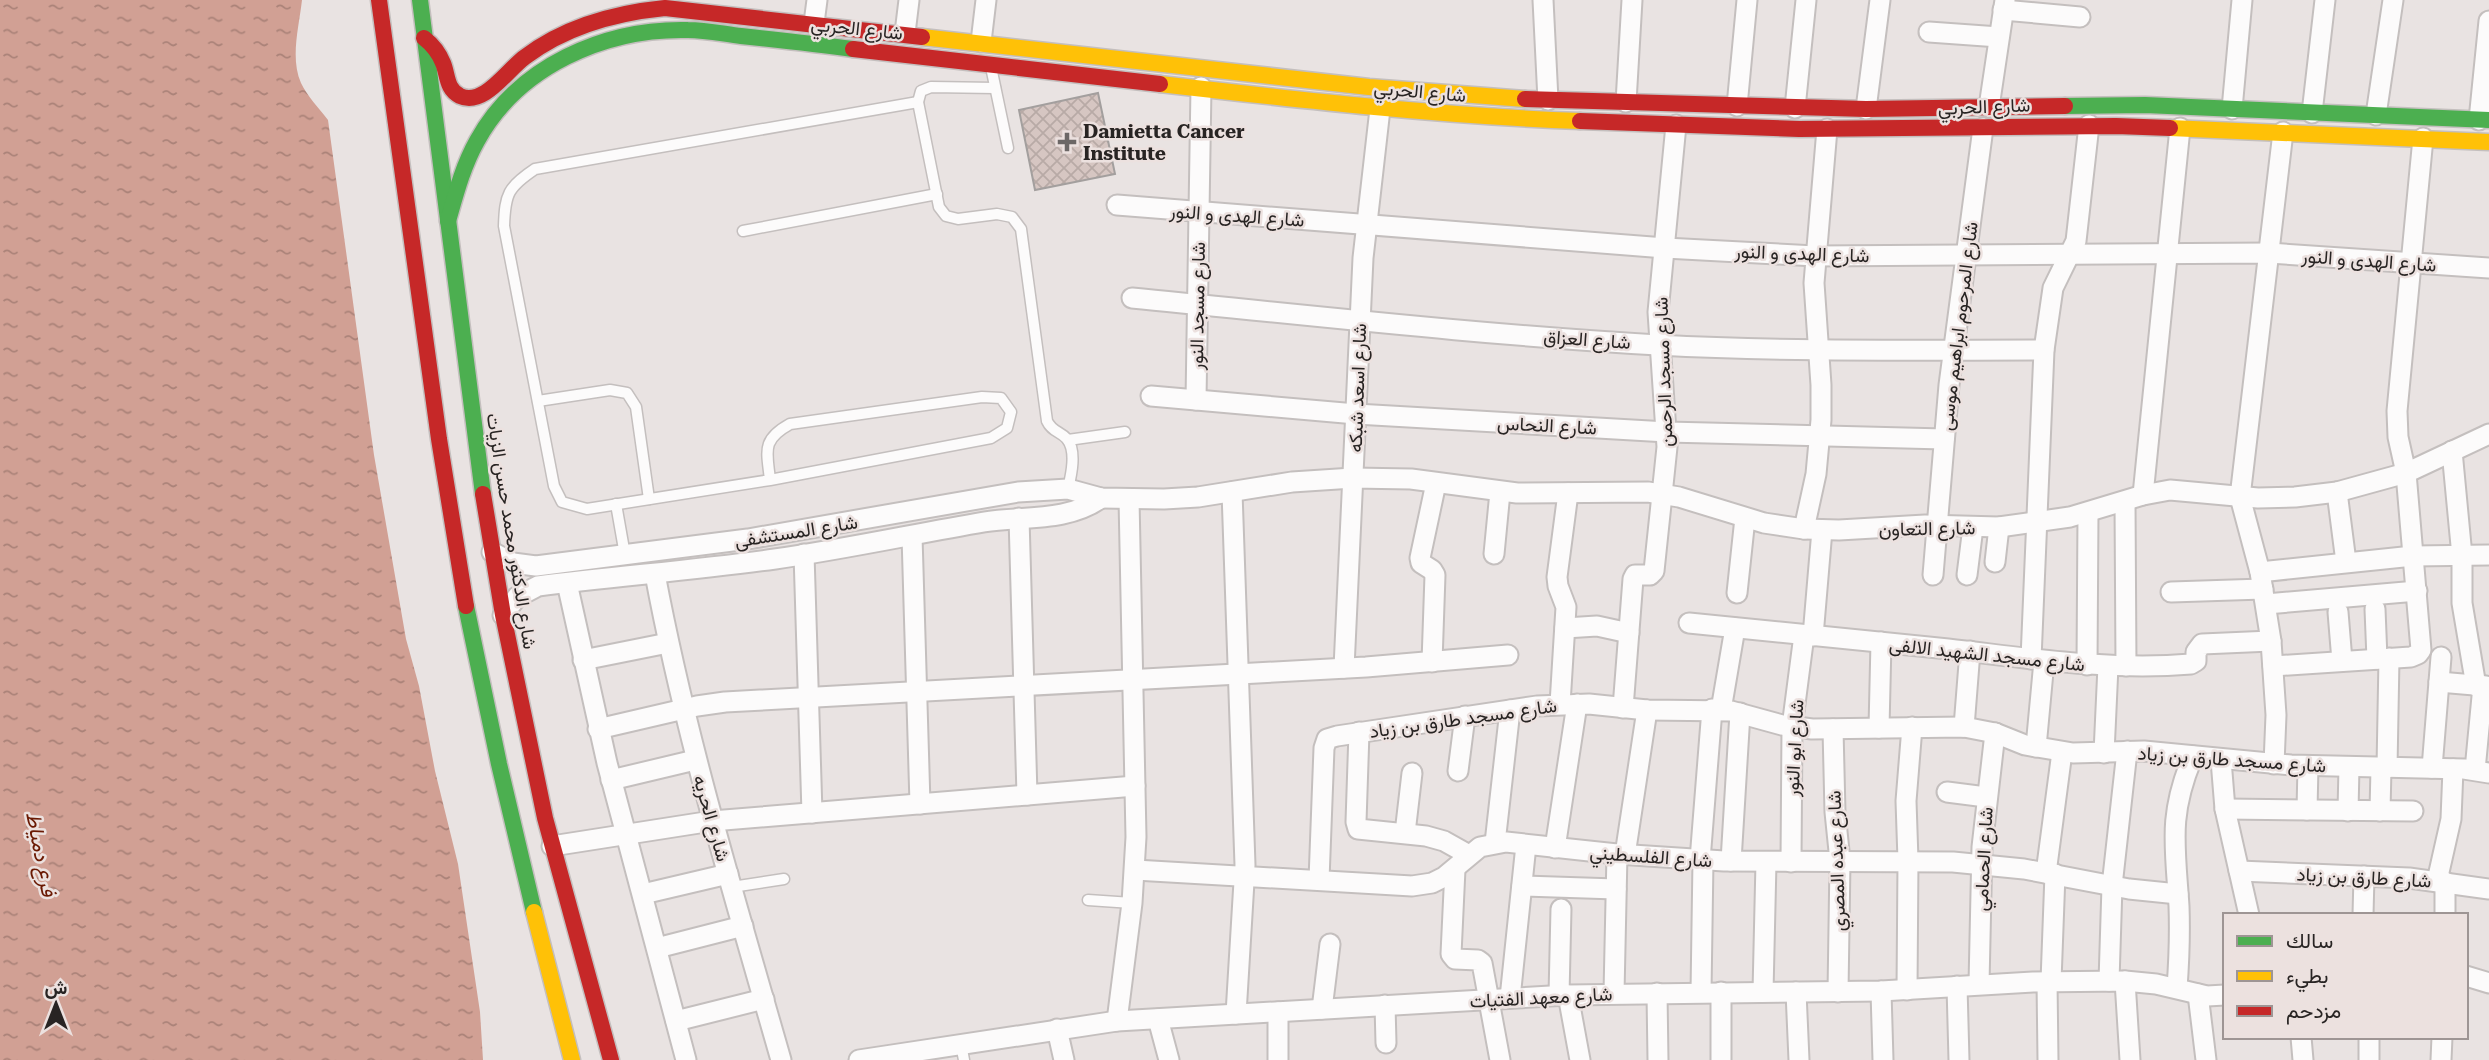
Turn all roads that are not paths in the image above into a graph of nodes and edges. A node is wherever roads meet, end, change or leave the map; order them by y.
1 (379, 0) edge
2 (419, 0) edge
3 (817, 0) edge
4 (909, 0) edge
5 (986, 0) edge
6 (1543, 0) edge
7 (1632, 0) edge
8 (1746, 0) edge
9 (1806, 0) edge
10 (1880, 0) edge
11 (2242, 0) edge
12 (2325, 0) edge
13 (2393, 0) edge
14 (696, 5) edge
15 (2004, 5) edge
16 (761, 8) edge
17 (2080, 17) dead end
18 (592, 20) junction
19 (2489, 21) edge
20 (814, 23) junction
21 (1929, 32) dead end
22 (905, 33) junction
23 (1999, 37) junction
24 (424, 38) junction
25 (599, 41) junction
26 (981, 42) junction
27 (990, 64) junction
28 (1202, 87) junction
29 (995, 88) junction
30 (1548, 100) junction
31 (918, 102) junction
32 (1626, 102) junction
33 (2145, 105) junction
34 (1717, 106) junction
35 (1737, 106) junction
36 (1989, 107) junction
37 (1795, 108) junction
38 (1380, 109) junction
39 (1866, 109) junction
40 (2232, 109) junction
41 (2312, 113) junction
42 (2376, 115) junction
43 (2484, 120) edge
44 (1676, 125) junction
45 (2089, 125) junction
46 (1715, 126) junction
47 (2143, 126) junction
48 (1983, 128) junction
49 (2180, 128) junction
50 (1828, 129) junction
51 (2283, 132) junction
52 (2423, 138) junction
53 (2489, 142) edge
54 (1008, 148) dead end
55 (937, 194) junction
56 (1117, 205) dead end
57 (1199, 212) junction
58 (448, 221) junction
59 (1366, 225) junction
60 (743, 231) dead end
61 (1665, 248) junction
62 (2269, 253) junction
63 (2070, 254) junction
64 (2167, 254) junction
65 (1966, 255) junction
66 (1815, 256) junction
67 (2411, 263) junction
68 (2489, 268) edge
69 (1132, 298) dead end
70 (1198, 305) junction
71 (1360, 321) junction
72 (1659, 345) junction
73 (1819, 349) junction
74 (1954, 350) junction
75 (2044, 350) junction
76 (1151, 396) dead end
77 (1196, 400) junction
78 (538, 401) junction
79 (1356, 414) junction
80 (1125, 432) dead end
81 (1667, 432) junction
82 (1820, 437) junction
83 (1944, 439) junction
84 (1068, 440) junction
85 (2489, 440) edge
86 (2452, 451) junction
87 (2406, 473) junction
88 (1353, 478) junction
89 (770, 480) junction
90 (1436, 483) junction
91 (1068, 489) junction
92 (1232, 492) junction
93 (1500, 492) junction
94 (2337, 492) junction
95 (1568, 493) junction
96 (1663, 494) junction
97 (2240, 497) junction
98 (1101, 498) junction
99 (649, 499) junction
100 (1129, 499) junction
101 (2134, 499) junction
102 (616, 505) junction
103 (2088, 513) junction
104 (1019, 518) junction
105 (1745, 518) junction
106 (2037, 523) junction
107 (1938, 526) junction
108 (1973, 527) junction
109 (1999, 527) junction
110 (1813, 529) junction
111 (912, 536) junction
112 (492, 552) junction
113 (804, 554) junction
114 (1494, 554) dead end
115 (625, 555) junction
116 (2489, 555) edge
117 (2413, 556) junction
118 (2462, 556) junction
119 (1995, 562) dead end
120 (2346, 562) junction
121 (654, 574) junction
122 (1933, 575) dead end
123 (1967, 575) dead end
124 (630, 577) junction
125 (567, 583) junction
126 (2263, 588) junction
127 (2417, 591) junction
128 (2171, 592) dead end
129 (1737, 593) dead end
130 (2375, 609) dead end
131 (2338, 612) dead end
132 (503, 615) junction
133 (1689, 623) dead end
134 (1565, 628) junction
135 (1735, 628) junction
136 (1629, 633) junction
137 (1808, 636) junction
138 (2271, 641) junction
139 (1881, 642) junction
140 (668, 643) junction
141 (1970, 651) junction
142 (1508, 655) dead end
143 (2441, 657) dead end
144 (2383, 659) junction
145 (583, 660) junction
146 (2038, 660) junction
147 (2342, 661) junction
148 (1432, 662) junction
149 (2087, 664) junction
150 (2117, 666) junction
151 (2273, 666) junction
152 (1344, 668) junction
153 (1238, 673) junction
154 (1133, 679) junction
155 (2439, 681) junction
156 (1024, 685) junction
157 (2483, 686) edge
158 (917, 691) junction
159 (809, 696) junction
160 (1569, 704) junction
161 (1623, 708) junction
162 (682, 709) junction
163 (1510, 710) junction
164 (1647, 710) junction
165 (1724, 711) junction
166 (1465, 716) junction
167 (1792, 727) junction
168 (1912, 727) junction
169 (1964, 727) junction
170 (1878, 728) junction
171 (598, 729) junction
172 (1833, 729) junction
173 (1359, 732) junction
174 (1995, 733) junction
175 (2036, 747) junction
176 (2127, 751) junction
177 (2062, 752) junction
178 (2104, 753) junction
179 (2193, 756) junction
180 (695, 760) junction
181 (2221, 760) junction
182 (2274, 764) junction
183 (2308, 766) junction
184 (2349, 767) junction
185 (2384, 768) junction
186 (2432, 768) junction
187 (2454, 769) junction
188 (1458, 771) dead end
189 (2482, 772) edge
190 (1412, 773) dead end
191 (611, 780) junction
192 (1135, 786) junction
193 (1947, 792) dead end
194 (1027, 795) junction
195 (1986, 797) junction
196 (920, 804) junction
197 (2225, 809) junction
198 (2307, 810) junction
199 (2348, 811) junction
200 (2380, 811) junction
201 (2413, 811) dead end
202 (812, 813) junction
203 (712, 821) junction
204 (626, 833) junction
205 (1405, 833) junction
206 (1495, 843) junction
207 (1526, 845) junction
208 (552, 846) junction
209 (1555, 848) junction
210 (1621, 855) junction
211 (1701, 860) junction
212 (1908, 860) junction
213 (1731, 861) junction
214 (1840, 861) junction
215 (1462, 862) junction
216 (1766, 862) junction
217 (1791, 862) junction
218 (1981, 864) junction
219 (1135, 870) junction
220 (2239, 872) junction
221 (2050, 874) junction
222 (1244, 876) junction
223 (2364, 876) junction
224 (784, 879) dead end
225 (1319, 880) junction
226 (730, 881) junction
227 (2442, 881) junction
228 (1522, 886) junction
229 (2112, 886) junction
230 (1616, 889) junction
231 (2489, 889) edge
232 (643, 894) junction
233 (2178, 894) junction
234 (1088, 900) dead end
235 (1132, 903) junction
236 (1561, 909) dead end
237 (2249, 913) edge
238 (2363, 913) edge
239 (2445, 913) edge
240 (743, 926) junction
241 (1330, 944) dead end
242 (657, 948) junction
243 (2468, 977) edge
244 (2049, 981) junction
245 (2117, 981) junction
246 (2489, 983) edge
247 (1979, 984) junction
248 (1957, 986) junction
249 (2177, 988) junction
250 (1907, 990) junction
251 (1881, 991) junction
252 (1711, 992) junction
253 (1763, 992) junction
254 (1796, 992) junction
255 (1838, 992) junction
256 (1614, 993) junction
257 (1657, 993) junction
258 (2198, 994) junction
259 (1563, 995) junction
260 (2223, 995) edge
261 (1510, 998) junction
262 (764, 999) junction
263 (1488, 999) junction
264 (1385, 1005) junction
265 (1322, 1009) junction
266 (1278, 1012) junction
267 (1236, 1014) junction
268 (1158, 1019) junction
269 (676, 1021) junction
270 (1117, 1021) junction
271 (1057, 1029) junction
272 (2301, 1039) edge
273 (2369, 1039) edge
274 (2442, 1039) edge
275 (1386, 1043) dead end
276 (962, 1052) edge
277 (572, 1060) edge
278 (611, 1060) edge
279 (686, 1060) edge
280 (781, 1060) edge
281 (859, 1060) edge
282 (1064, 1060) edge
283 (1169, 1060) edge
284 (1278, 1060) edge
285 (1500, 1060) edge
286 (1580, 1060) edge
287 (1658, 1060) edge
288 (1721, 1060) edge
289 (1799, 1060) edge
290 (1883, 1060) edge
291 (1959, 1060) edge
292 (2048, 1060) edge
293 (2130, 1060) edge
294 (2206, 1060) edge
295 (2303, 1060) edge
296 (2368, 1060) edge
297 (2441, 1060) edge

1 - 277 street
2 - 24 street, شارع الدكتور محمد حسن الزيات
3 - 20 street
4 - 22 street
5 - 26 street
6 - 30 street
7 - 32 street
8 - 35 street
9 - 37 street
10 - 39 street
11 - 40 street
12 - 41 street
13 - 42 street
14 - 16 street, شارع الحربي
14 - 18 street, شارع الحربي
15 - 17 street
15 - 23 street
16 - 20 street, شارع الحربي
18 - 24 street, شارع الحربي
18 - 25 street
19 - 43 street
20 - 22 street, شارع الحربي
21 - 23 street
22 - 26 street, شارع الحربي
23 - 36 street
24 - 58 street, شارع الدكتور محمد حسن الزيات
25 - 27 street, شارع الحربي
25 - 58 street, شارع الحربي
26 - 30 street, شارع الحربي
27 - 28 street, شارع الحربي
27 - 29 lane
28 - 38 street, شارع الحربي
28 - 57 street, شارع مسجد النور
29 - 31 lane
29 - 54 lane
30 - 32 street, شارع الحربي
31 - 55 lane
31 - 78 lane
32 - 34 street, شارع الحربي
33 - 36 street, شارع الحربي
33 - 40 street, شارع الحربي
33 - 47 street
34 - 35 street, شارع الحربي
34 - 46 street
35 - 37 street, شارع الحربي
36 - 39 street, شارع الحربي
37 - 39 street, شارع الحربي
38 - 44 street, شارع الحربي
38 - 59 street, شارع اسعد شبكه
40 - 41 street, شارع الحربي
41 - 42 street, شارع الحربي
42 - 43 street, شارع الحربي
44 - 46 street, شارع الحربي
44 - 61 street, شارع مسجد الرحمن
45 - 47 street, شارع الحربي
45 - 48 street, شارع الحربي
45 - 63 street
46 - 50 street, شارع الحربي
47 - 49 street, شارع الحربي
48 - 50 street, شارع الحربي
48 - 65 street, شارع المرحوم ابراهيم موسى
49 - 51 street, شارع الحربي
49 - 64 street
50 - 66 street, شارع ابو النور
51 - 52 street, شارع الحربي
51 - 62 street
52 - 53 street, شارع الحربي
52 - 67 street
55 - 60 lane
55 - 84 lane
56 - 57 street, شارع الهدى و النور
57 - 59 street, شارع الهدى و النور
57 - 70 street, شارع مسجد النور
58 - 112 street, شارع الدكتور محمد حسن الزيات
59 - 61 street, شارع الهدى و النور
59 - 71 street, شارع اسعد شبكه
61 - 66 street, شارع الهدى و النور
61 - 72 street, شارع مسجد الرحمن
62 - 64 street, شارع الهدى و النور
62 - 67 street, شارع الهدى و النور
62 - 97 street
63 - 64 street, شارع الهدى و النور
63 - 65 street, شارع الهدى و النور
63 - 75 street
64 - 101 street
65 - 66 street, شارع الهدى و النور
65 - 74 street, شارع المرحوم ابراهيم موسى
66 - 73 street, شارع ابو النور
67 - 68 street, شارع الهدى و النور
67 - 87 street
69 - 70 street, شارع العزاق
70 - 71 street, شارع العزاق
70 - 77 street, شارع مسجد النور
71 - 72 street, شارع العزاق
71 - 79 street, شارع اسعد شبكه
72 - 73 street, شارع العزاق
72 - 81 street, شارع مسجد الرحمن
73 - 74 street, شارع العزاق
73 - 82 street, شارع ابو النور
74 - 75 street, شارع العزاق
74 - 83 street, شارع المرحوم ابراهيم موسى
75 - 106 street
76 - 77 street, شارع النحاس
77 - 79 street, شارع النحاس
78 - 99 lane
78 - 102 lane
79 - 81 street, شارع النحاس
79 - 88 street, شارع اسعد شبكه
80 - 84 lane
81 - 82 street, شارع النحاس
81 - 96 street, شارع مسجد الرحمن
82 - 83 street, شارع النحاس
82 - 110 street, شارع ابو النور
83 - 107 street, شارع المرحوم ابراهيم موسى
84 - 91 lane
85 - 86 street, شارع التعاون
86 - 87 street, شارع التعاون
86 - 118 street
87 - 94 street, شارع التعاون
87 - 117 street
88 - 90 street, شارع التعاون
88 - 92 street, شارع المستشفى
88 - 152 street, شارع اسعد شبكه
89 - 89 lane
89 - 99 lane
90 - 93 street, شارع التعاون
90 - 148 street
91 - 98 street, شارع المستشفى
91 - 115 street, شارع المستشفى
92 - 100 street, شارع المستشفى
92 - 153 street
93 - 95 street, شارع التعاون
93 - 114 street
94 - 97 street, شارع التعاون
94 - 120 street
95 - 96 street, شارع التعاون
95 - 134 street
96 - 105 street, شارع التعاون
96 - 136 street, شارع مسجد الرحمن
97 - 101 street, شارع التعاون
97 - 126 street
98 - 100 street, شارع المستشفى
98 - 104 street, شارع المستشفى
99 - 102 lane
100 - 154 street
101 - 103 street, شارع التعاون
101 - 150 street
102 - 115 lane
103 - 106 street, شارع التعاون
103 - 149 street
104 - 111 street, شارع المستشفى
104 - 156 street
105 - 110 street, شارع التعاون
105 - 129 street
106 - 109 street, شارع التعاون
106 - 146 street
107 - 108 street, شارع التعاون
107 - 110 street, شارع التعاون
107 - 122 street, شارع المرحوم ابراهيم موسى
108 - 109 street, شارع التعاون
108 - 123 street
109 - 119 street
110 - 137 street, شارع ابو النور
111 - 113 street, شارع المستشفى
111 - 158 street
112 - 115 street, شارع المستشفى
112 - 132 street, شارع الدكتور محمد حسن الزيات
113 - 121 street, شارع المستشفى
113 - 159 street
115 - 124 street
116 - 118 street
117 - 118 street
117 - 120 street
117 - 127 street
118 - 157 street
120 - 126 street
121 - 124 street, شارع المستشفى
121 - 140 street, شارع الحريه
124 - 125 street, شارع المستشفى
125 - 132 street, شارع المستشفى
125 - 145 street
126 - 127 street
126 - 128 street
126 - 138 street
127 - 144 street
130 - 144 street
131 - 147 street
132 - 208 street, شارع الدكتور محمد حسن الزيات
133 - 135 street, شارع مسجد الشهيد الالفى
134 - 136 street
134 - 160 street
135 - 137 street, شارع مسجد الشهيد الالفى
135 - 165 street
136 - 161 street
137 - 139 street, شارع مسجد الشهيد الالفى
137 - 167 street, شارع ابو النور
138 - 150 street, شارع مسجد الشهيد الالفى
138 - 151 street
139 - 141 street, شارع مسجد الشهيد الالفى
139 - 170 street
140 - 145 street
140 - 162 street, شارع الحريه
141 - 146 street, شارع مسجد الشهيد الالفى
141 - 169 street
142 - 148 street
143 - 155 street
144 - 147 street
144 - 185 street
145 - 171 street
146 - 149 street, شارع مسجد الشهيد الالفى
146 - 175 street
147 - 151 street
148 - 152 street
149 - 150 street, شارع مسجد الشهيد الالفى
150 - 178 street
151 - 182 street
152 - 153 street
153 - 154 street
153 - 222 street
154 - 156 street
154 - 192 street
155 - 157 street
155 - 186 street
156 - 158 street
156 - 194 street
157 - 189 street
158 - 159 street
158 - 196 street
159 - 162 street
159 - 202 street
160 - 161 street, شارع مسجد طارق بن زياد
160 - 163 street, شارع مسجد طارق بن زياد
160 - 209 street
161 - 164 street, شارع مسجد طارق بن زياد
162 - 171 street
162 - 180 street, شارع الحريه
163 - 166 street, شارع مسجد طارق بن زياد
163 - 206 street
164 - 165 street, شارع مسجد طارق بن زياد
164 - 210 street
165 - 167 street, شارع مسجد طارق بن زياد
165 - 211 street
165 - 213 street
166 - 173 street, شارع مسجد طارق بن زياد
166 - 188 street
167 - 172 street, شارع مسجد طارق بن زياد
167 - 217 street, شارع ابو النور
168 - 169 street, شارع مسجد طارق بن زياد
168 - 170 street, شارع مسجد طارق بن زياد
168 - 212 street
169 - 174 street, شارع مسجد طارق بن زياد
170 - 172 street, شارع مسجد طارق بن زياد
171 - 191 street
172 - 214 street, شارع عبده المصري
173 - 205 street
173 - 225 street, شارع مسجد طارق بن زياد
174 - 175 street, شارع مسجد طارق بن زياد
174 - 195 street, شارع الحمامي
175 - 177 street, شارع مسجد طارق بن زياد
176 - 178 street, شارع مسجد طارق بن زياد
176 - 179 street, شارع مسجد طارق بن زياد
176 - 229 street
177 - 178 street, شارع مسجد طارق بن زياد
177 - 221 street
179 - 181 street, شارع مسجد طارق بن زياد
179 - 233 street
180 - 191 street
180 - 203 street, شارع الحريه
181 - 182 street, شارع مسجد طارق بن زياد
181 - 197 street
182 - 183 street, شارع مسجد طارق بن زياد
183 - 184 street, شارع مسجد طارق بن زياد
183 - 198 street
184 - 185 street, شارع مسجد طارق بن زياد
184 - 199 street
185 - 186 street, شارع مسجد طارق بن زياد
185 - 200 street
186 - 187 street, شارع مسجد طارق بن زياد
187 - 189 street, شارع مسجد طارق بن زياد
187 - 227 street
190 - 205 street
191 - 204 street
192 - 194 street
192 - 219 street
193 - 195 street
194 - 196 street
195 - 218 street, شارع الحمامي
196 - 202 street
197 - 198 street
197 - 220 street
198 - 199 street
199 - 200 street
200 - 201 street
202 - 203 street
203 - 204 street
203 - 226 street, شارع الحريه
204 - 208 street
204 - 232 street
205 - 215 street
206 - 207 street, شارع الفلسطيني
206 - 215 street, شارع الفلسطيني
207 - 209 street, شارع الفلسطيني
207 - 228 street
208 - 278 street, شارع الدكتور محمد حسن الزيات
209 - 210 street, شارع الفلسطيني
210 - 211 street, شارع الفلسطيني
210 - 230 street
211 - 213 street, شارع الفلسطيني
211 - 252 street
212 - 214 street, شارع الفلسطيني
212 - 218 street, شارع الفلسطيني
212 - 250 street
213 - 216 street, شارع الفلسطيني
214 - 217 street, شارع الفلسطيني
214 - 255 street, شارع عبده المصري
215 - 225 street, شارع الفلسطيني
215 - 263 street
216 - 217 street, شارع الفلسطيني
216 - 253 street
218 - 221 street, شارع الفلسطيني
218 - 247 street, شارع الحمامي
219 - 222 street, شارع الفلسطيني
219 - 235 street
220 - 223 street, شارع طارق بن زياد
220 - 237 street
221 - 229 street, شارع الفلسطيني
221 - 244 street
222 - 225 street, شارع الفلسطيني
222 - 267 street
223 - 227 street, شارع طارق بن زياد
223 - 238 street
224 - 226 lane
226 - 232 street
226 - 240 street, شارع الحريه
227 - 231 street, شارع طارق بن زياد
227 - 239 street
228 - 230 street
228 - 261 street
229 - 233 street, شارع الفلسطيني
229 - 245 street
230 - 256 street
232 - 242 street
233 - 249 street
234 - 235 lane
235 - 270 street
236 - 259 street
240 - 242 street
240 - 262 street, شارع الحريه
241 - 265 street
242 - 269 street
243 - 246 street
244 - 245 street, شارع معهد الفتيات
244 - 247 street, شارع معهد الفتيات
244 - 292 street
245 - 249 street, شارع معهد الفتيات
245 - 293 street
247 - 248 street, شارع معهد الفتيات
248 - 250 street, شارع معهد الفتيات
248 - 291 street
249 - 258 street, شارع معهد الفتيات
250 - 251 street, شارع معهد الفتيات
251 - 255 street, شارع معهد الفتيات
251 - 290 street
252 - 253 street, شارع معهد الفتيات
252 - 257 street, شارع معهد الفتيات
252 - 288 street
253 - 254 street, شارع معهد الفتيات
254 - 255 street, شارع معهد الفتيات
254 - 289 street
256 - 257 street, شارع معهد الفتيات
256 - 259 street, شارع معهد الفتيات
257 - 287 street
258 - 260 street, شارع معهد الفتيات
258 - 294 street
259 - 261 street, شارع معهد الفتيات
259 - 286 street
261 - 263 street, شارع معهد الفتيات
262 - 269 street
262 - 280 street, شارع الحريه
263 - 264 street, شارع معهد الفتيات
263 - 285 street
264 - 265 street, شارع معهد الفتيات
264 - 275 street
265 - 266 street, شارع معهد الفتيات
266 - 267 street, شارع معهد الفتيات
266 - 284 street
267 - 268 street, شارع معهد الفتيات
268 - 270 street, شارع معهد الفتيات
268 - 283 street
269 - 279 street
270 - 271 street, شارع معهد الفتيات
271 - 276 street, شارع معهد الفتيات
271 - 282 street
272 - 295 street
273 - 296 street
274 - 297 street
276 - 281 street, شارع معهد الفتيات

